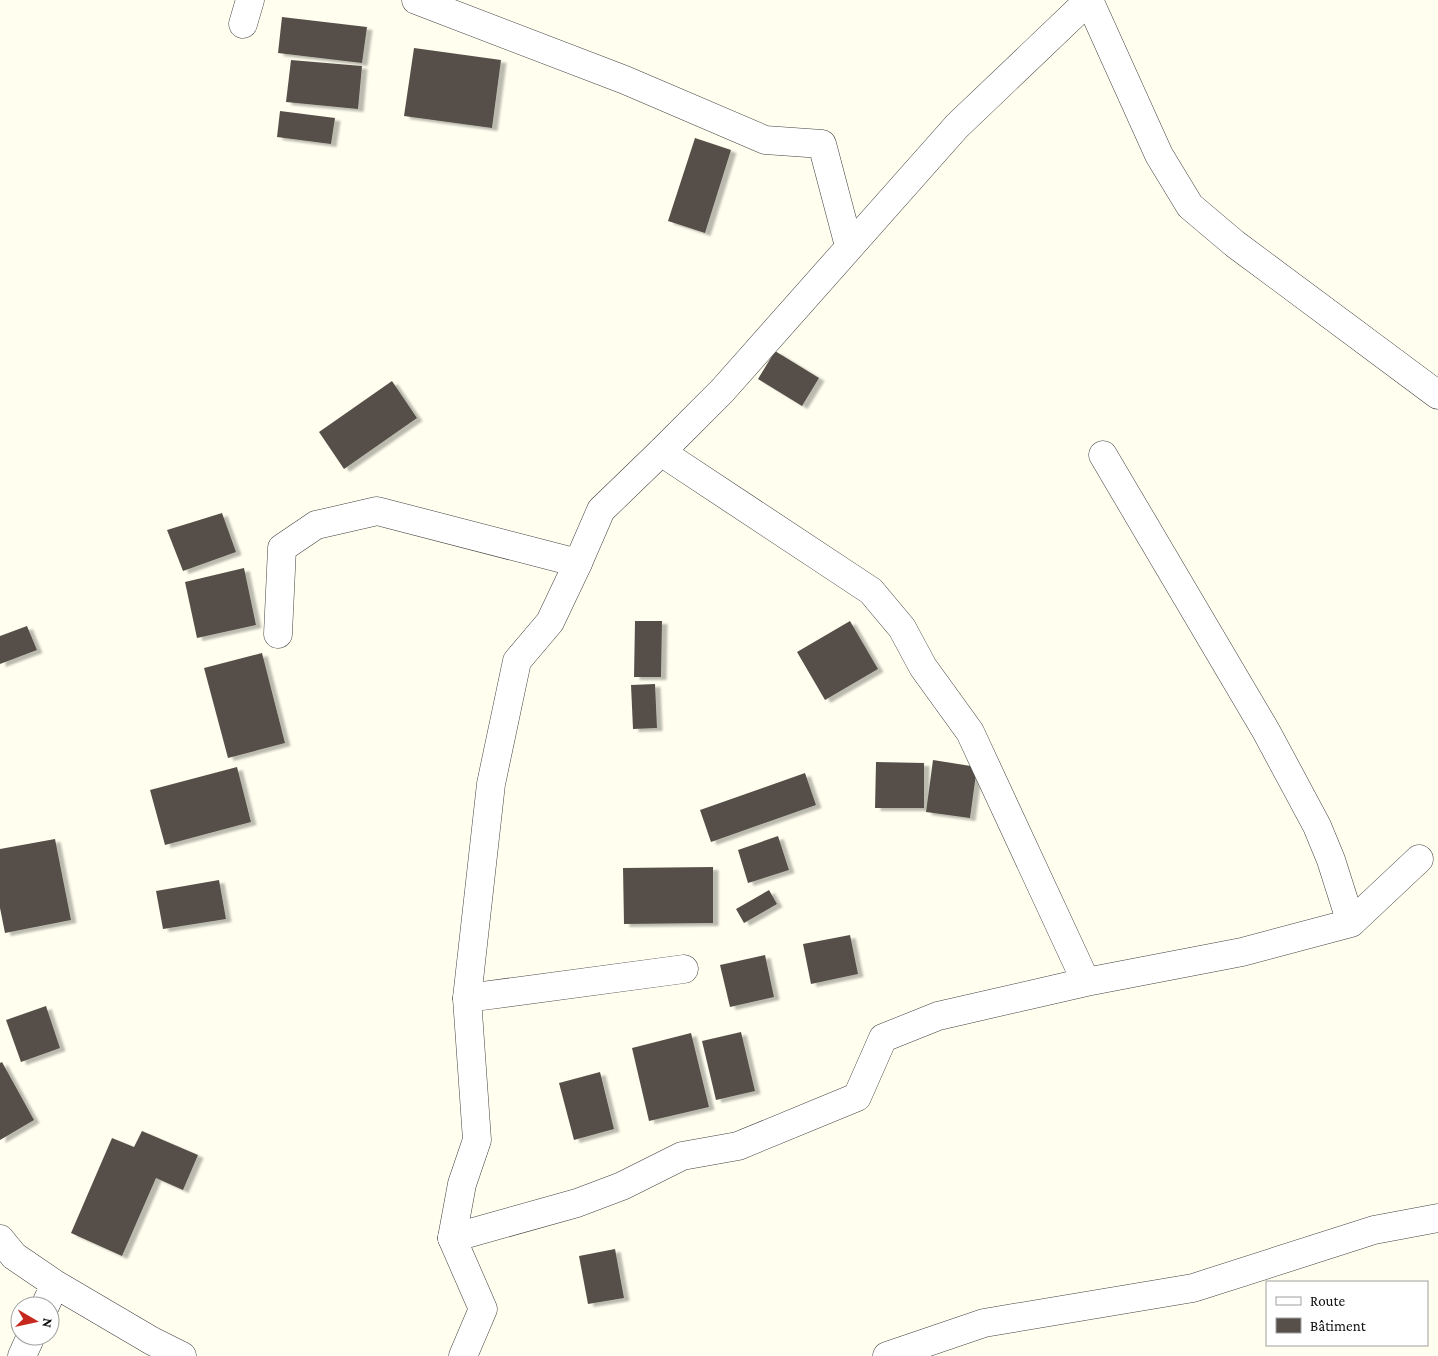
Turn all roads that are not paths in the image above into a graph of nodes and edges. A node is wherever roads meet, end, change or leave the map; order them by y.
1 (416, 0) edge
2 (1089, 0) edge
3 (849, 246) junction
4 (1438, 395) edge
5 (661, 452) junction
6 (1103, 455) dead end
7 (578, 563) junction
8 (278, 634) dead end
9 (1419, 860) dead end
10 (1351, 923) junction
11 (684, 969) dead end
12 (1086, 982) junction
13 (467, 998) junction
14 (1438, 1218) edge
15 (452, 1238) junction
16 (0, 1239) edge
17 (50, 1295) edge
18 (182, 1356) edge
19 (463, 1356) edge
20 (887, 1356) edge

1 - 3 street
2 - 3 street
2 - 4 street
3 - 5 street
5 - 7 street
5 - 12 street
6 - 10 street
7 - 8 street
7 - 13 street
9 - 10 street
10 - 12 street
11 - 13 street
12 - 15 street
13 - 15 street
14 - 20 street
15 - 19 street
16 - 17 street
17 - 18 street

